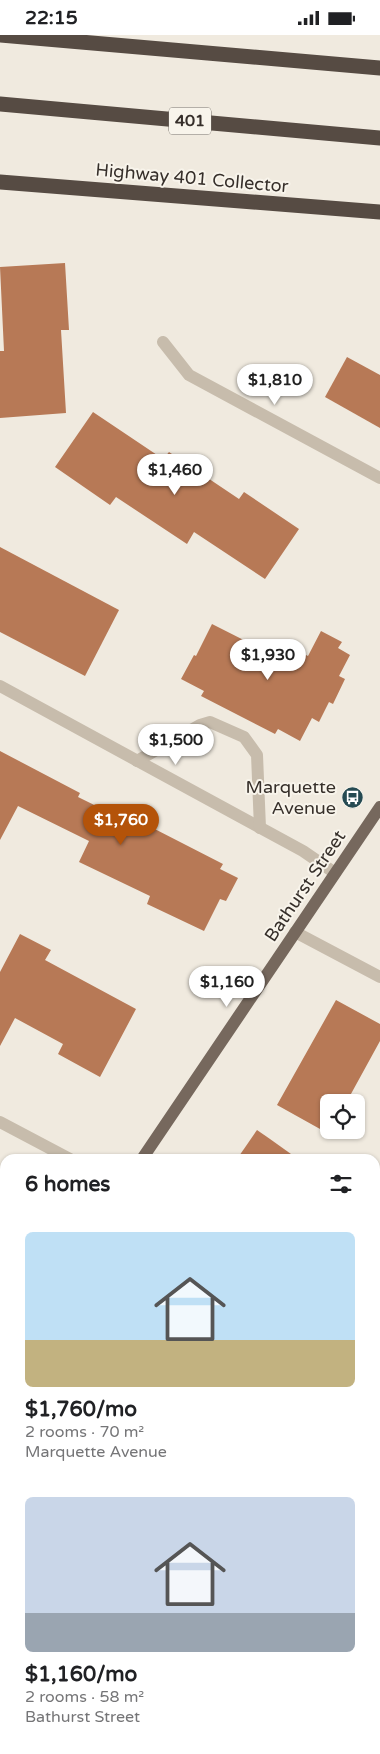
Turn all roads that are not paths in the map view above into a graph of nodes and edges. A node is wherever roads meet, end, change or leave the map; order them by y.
1 (0, 35) edge
2 (380, 69) edge
3 (0, 104) edge
4 (380, 138) edge
5 (0, 181) edge
6 (380, 212) edge
7 (163, 342) dead end
8 (380, 478) edge
9 (0, 686) edge
10 (137, 761) junction
11 (380, 807) edge
12 (260, 828) junction
13 (335, 873) junction
14 (295, 932) junction
15 (380, 977) edge
16 (0, 1123) edge
17 (60, 1154) edge
18 (145, 1154) edge

1 - 2 highway
3 - 4 highway, 401
5 - 6 highway, Highway 401 Collector
7 - 8 street
9 - 10 street
10 - 12 street
10 - 12 street
11 - 13 main road, Bathurst Street
12 - 13 street
13 - 14 main road, Bathurst Street
14 - 15 street
14 - 18 main road, Bathurst Street
16 - 17 street

